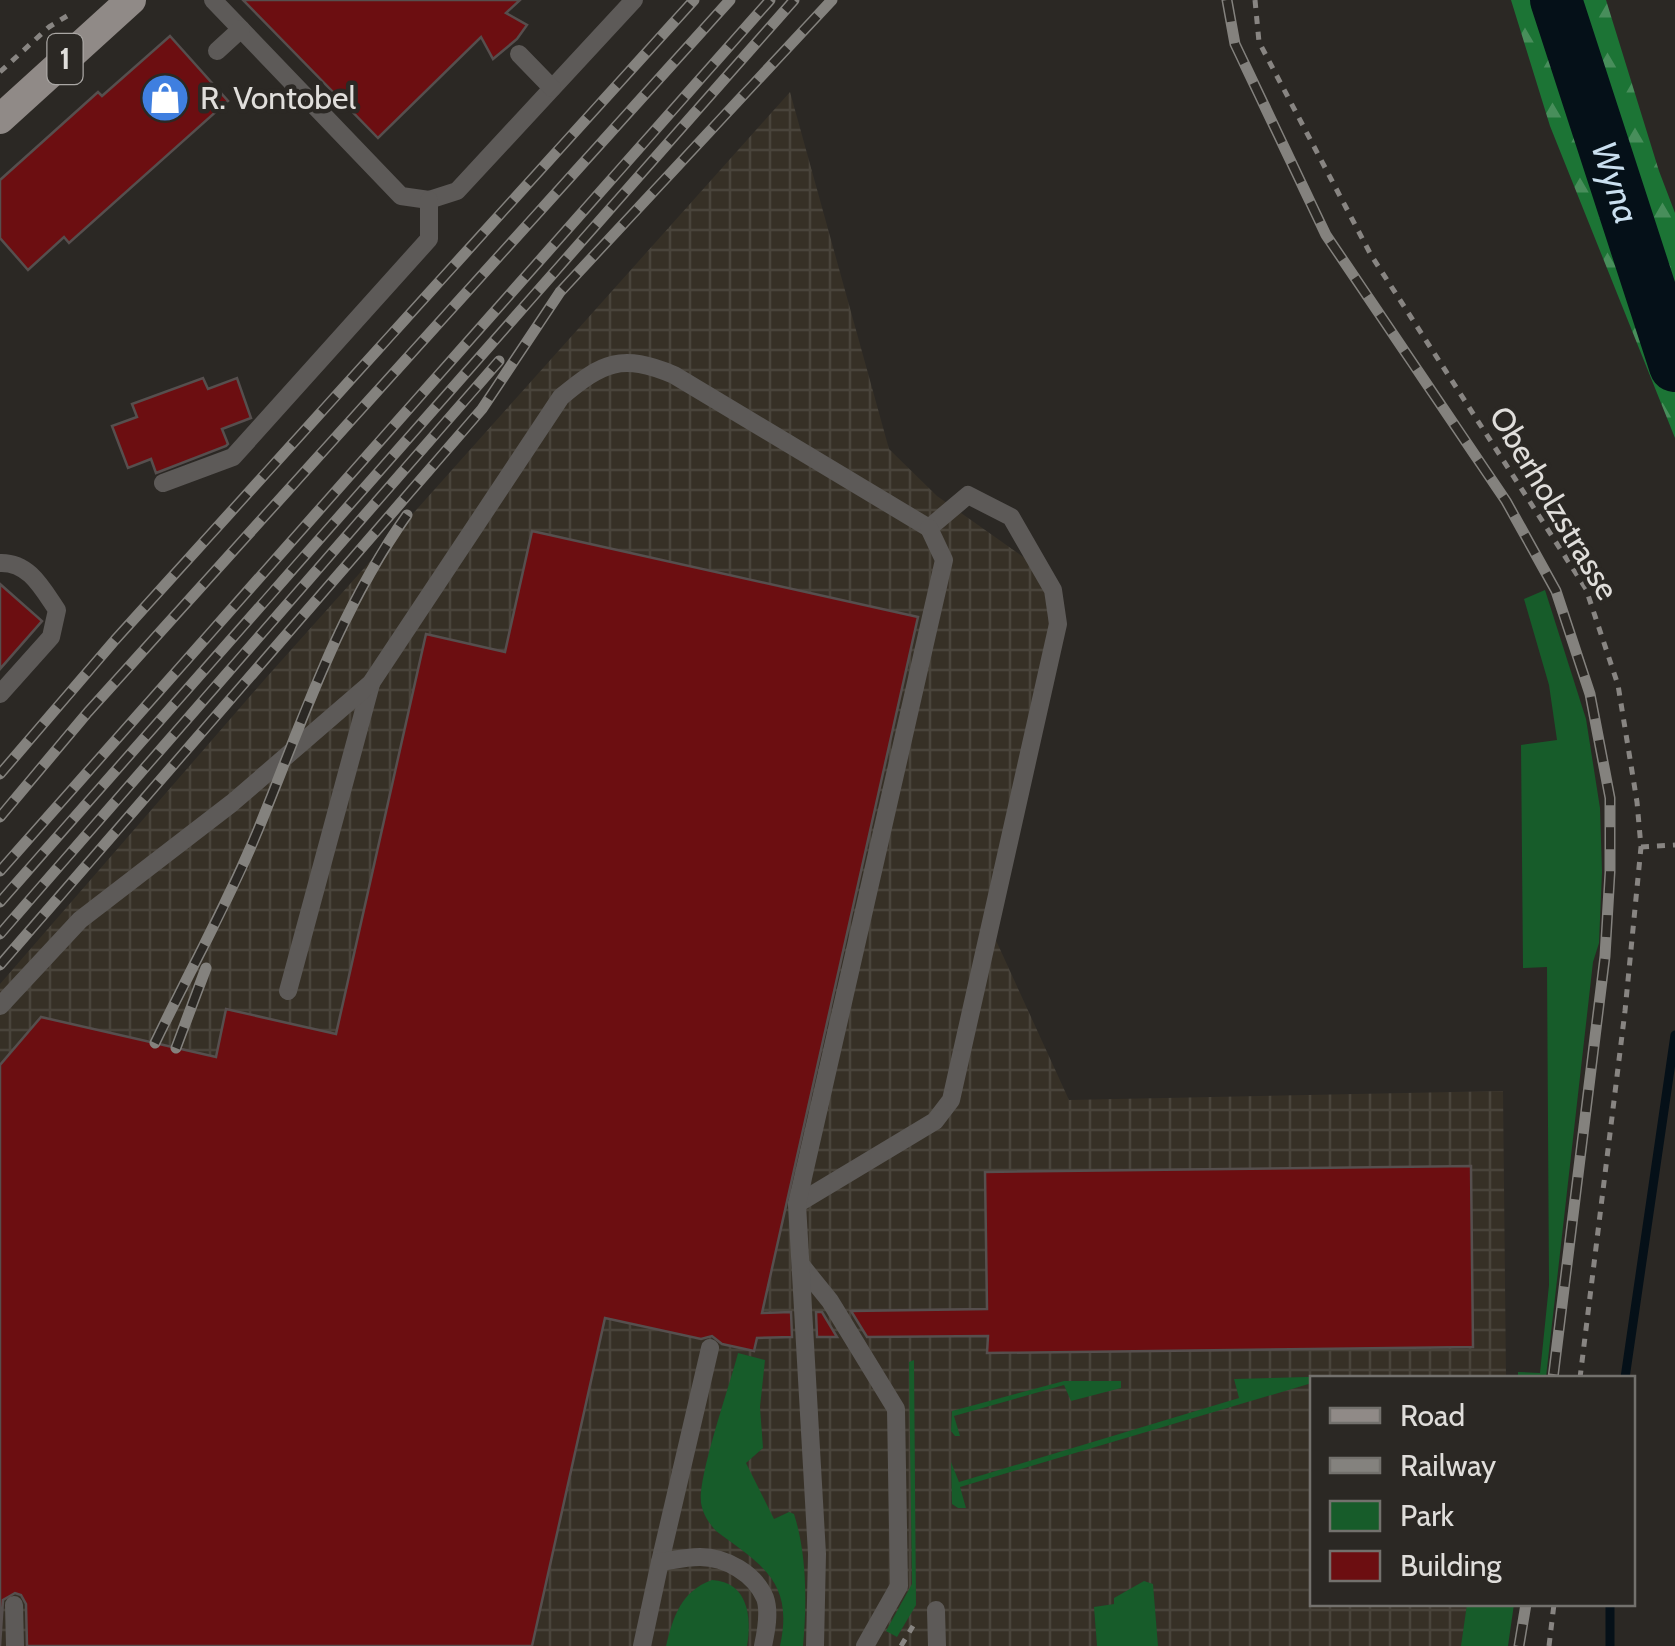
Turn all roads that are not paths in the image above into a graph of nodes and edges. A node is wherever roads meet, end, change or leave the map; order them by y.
1 (131, 0) edge
2 (213, 0) edge
3 (634, 0) edge
4 (242, 28) junction
5 (217, 51) dead end
6 (519, 54) dead end
7 (552, 88) junction
8 (0, 119) edge
9 (429, 200) junction
10 (163, 484) dead end
11 (929, 528) junction
12 (0, 563) edge
13 (371, 683) junction
14 (0, 694) edge
15 (288, 991) dead end
16 (0, 1006) edge
17 (798, 1204) junction
18 (801, 1265) junction
19 (710, 1348) dead end
20 (660, 1562) junction
21 (14, 1605) dead end
22 (936, 1610) dead end
23 (15, 1646) edge
24 (642, 1646) edge
25 (763, 1646) edge
26 (815, 1646) edge
27 (866, 1646) edge
28 (937, 1646) edge

1 - 8 main road, 1
2 - 4 lane
3 - 7 lane
4 - 5 lane
4 - 9 lane
6 - 7 lane
7 - 9 lane
9 - 10 lane
11 - 13 lane
11 - 17 lane
11 - 17 lane
12 - 14 lane
13 - 15 lane
13 - 16 lane
17 - 18 lane
18 - 26 lane
18 - 27 lane
19 - 20 lane
20 - 24 lane
20 - 25 lane
21 - 23 lane
22 - 28 lane

